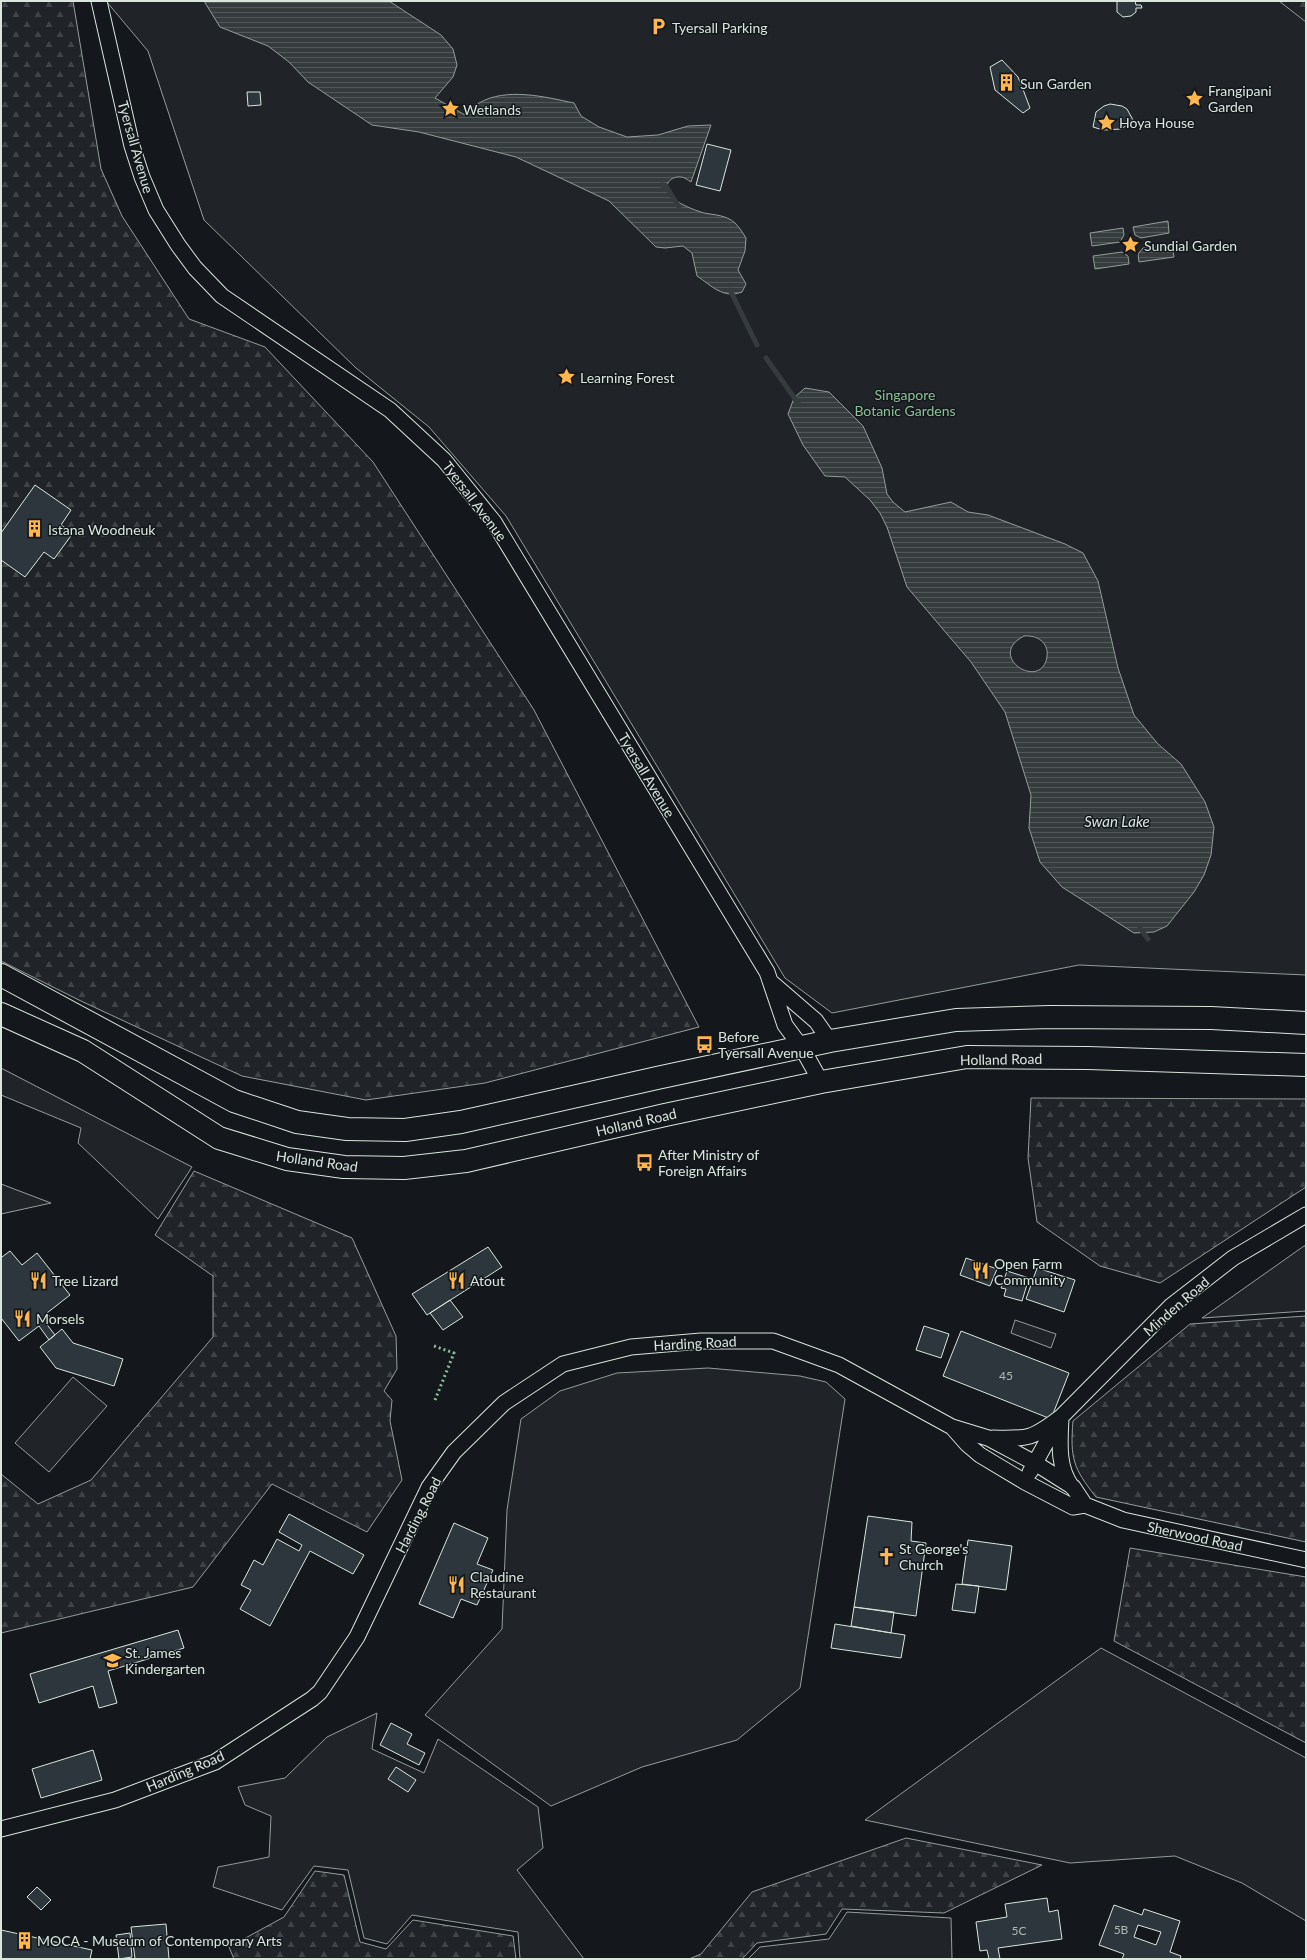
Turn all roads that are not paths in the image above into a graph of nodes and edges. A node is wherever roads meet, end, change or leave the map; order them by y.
1 (99, 1) edge
2 (1, 975) edge
3 (772, 984) junction
4 (1, 1014) edge
5 (1306, 1022) edge
6 (830, 1042) junction
7 (802, 1048) junction
8 (1306, 1064) edge
9 (821, 1082) junction
10 (1306, 1215) edge
11 (1061, 1417) junction
12 (952, 1427) junction
13 (988, 1438) junction
14 (1035, 1463) junction
15 (1025, 1482) junction
16 (1073, 1488) junction
17 (1085, 1505) junction
18 (1306, 1560) edge
19 (1, 1829) edge

1 - 3 street, Tyersall Avenue
2 - 7 main road
3 - 6 street
3 - 7 street, Tyersall Avenue
4 - 9 main road, Holland Road
5 - 6 main road
6 - 7 main road
7 - 9 street, Tyersall Avenue
8 - 9 main road, Holland Road
10 - 11 street, Minden Road
11 - 13 street, Minden Road
11 - 14 street, Minden Road
11 - 16 street
12 - 13 street, Harding Road
12 - 15 street, Harding Road
12 - 19 street, Harding Road
13 - 14 street, Harding Road
14 - 15 street, Minden Road
14 - 16 street
15 - 17 street, Sherwood Road
16 - 17 street
17 - 18 street, Sherwood Road

